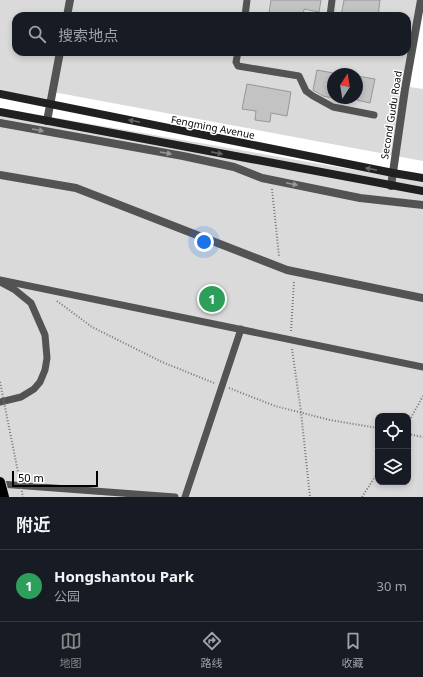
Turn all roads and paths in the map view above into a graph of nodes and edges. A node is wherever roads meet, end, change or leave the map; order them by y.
1 (70, 0) edge
2 (247, 0) edge
3 (332, 0) edge
4 (421, 0) edge
5 (68, 12) edge
6 (246, 12) edge
7 (330, 12) edge
8 (59, 56) edge
9 (237, 56) edge
10 (411, 56) edge
11 (411, 56) edge
12 (0, 94) edge
13 (50, 104) junction
14 (0, 112) edge
15 (374, 114) dead end
16 (47, 121) junction
17 (0, 123) edge
18 (393, 173) junction
19 (0, 175) edge
20 (423, 178) edge
21 (271, 180) junction
22 (391, 186) junction
23 (423, 191) edge
24 (423, 205) edge
25 (280, 268) junction
26 (294, 272) junction
27 (0, 281) edge
28 (423, 298) edge
29 (57, 301) dead end
30 (241, 330) junction
31 (290, 340) junction
32 (423, 367) edge
33 (0, 382) edge
34 (222, 386) junction
35 (423, 396) edge
36 (0, 402) edge
37 (300, 412) junction
38 (411, 418) edge
39 (375, 428) edge
40 (411, 435) edge
41 (423, 437) edge
42 (375, 477) edge
43 (0, 483) edge
44 (4, 497) edge
45 (23, 497) edge
46 (175, 497) edge
47 (184, 497) edge
48 (310, 497) edge
49 (362, 497) edge

1 - 5 street
2 - 6 lane
3 - 7 lane
4 - 10 street, Second Gudu Road
8 - 13 street
9 - 15 lane
11 - 18 street, Second Gudu Road
12 - 13 main road, Fengming Avenue
13 - 16 street
18 -> 13 main road, Fengming Avenue
14 - 16 main road
16 -> 22 main road
17 -> 21 street
18 - 20 main road, Fengming Avenue
18 - 22 street, Second Gudu Road
19 - 25 street
21 -> 24 street
21 - 25 path
22 - 23 main road
25 - 26 street
26 - 28 street
26 - 31 path
27 - 30 lane
27 - 36 lane
29 - 34 path
30 - 31 lane
30 - 34 lane
31 - 32 lane
31 - 37 path
33 - 45 path, bridge
34 - 37 path
34 - 47 lane
35 - 38 path
37 - 39 path
37 - 48 path
40 - 41 path
42 - 49 path
43 - 44 main road, bridge
43 - 46 lane

